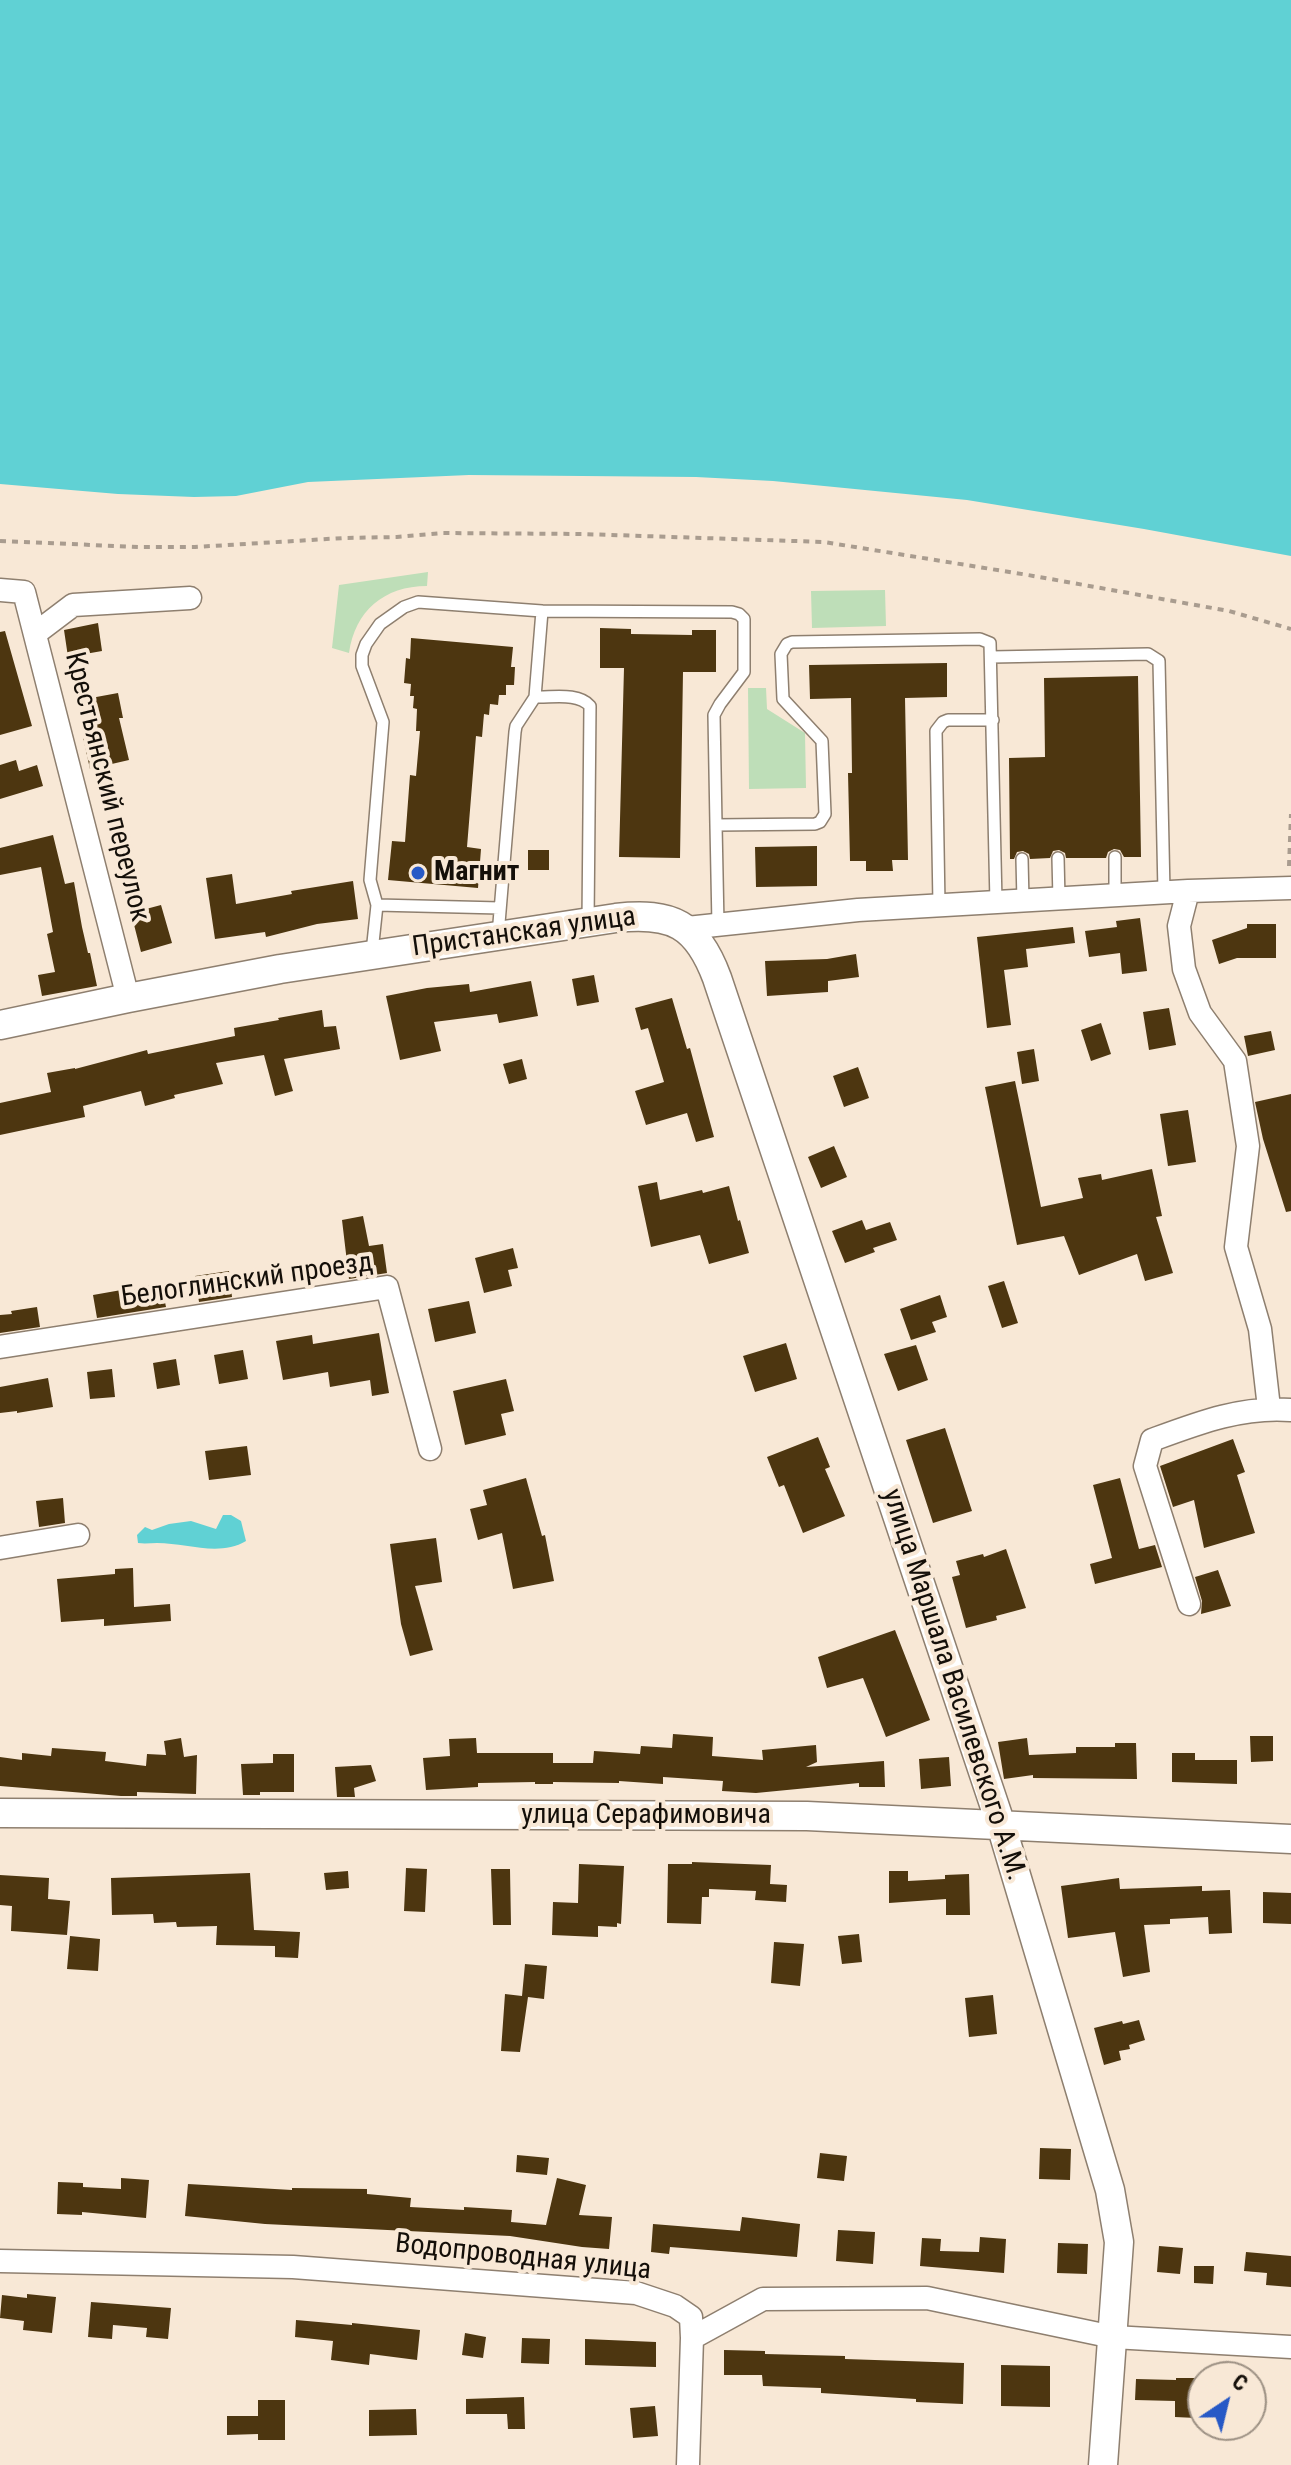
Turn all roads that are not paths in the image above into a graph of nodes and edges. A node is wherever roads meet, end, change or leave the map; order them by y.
1 (0, 590) edge
2 (190, 598) dead end
3 (542, 611) junction
4 (36, 633) junction
5 (992, 657) junction
6 (535, 697) junction
7 (993, 720) junction
8 (716, 825) junction
9 (1115, 857) dead end
10 (1058, 858) dead end
11 (1022, 859) dead end
12 (1289, 888) edge
13 (1188, 891) junction
14 (1164, 892) junction
15 (1115, 895) junction
16 (1059, 899) junction
17 (1023, 901) junction
18 (996, 902) junction
19 (377, 905) junction
20 (939, 905) junction
21 (499, 922) junction
22 (588, 922) junction
23 (718, 925) junction
24 (687, 928) junction
25 (372, 955) junction
26 (128, 998) junction
27 (0, 1025) edge
28 (0, 1347) edge
29 (1280, 1409) edge
30 (430, 1449) dead end
31 (78, 1535) dead end
32 (0, 1548) edge
33 (1189, 1604) dead end
34 (0, 1813) edge
35 (1001, 1825) junction
36 (1291, 1839) edge
37 (0, 2261) edge
38 (1113, 2337) junction
39 (692, 2338) junction
40 (1291, 2347) edge
41 (688, 2465) edge
42 (1103, 2465) edge

1 - 4 street, Крестьянский переулок
2 - 4 street
3 - 6 lane
3 - 8 lane
3 - 19 lane
4 - 26 street, Крестьянский переулок
5 - 7 lane
5 - 8 lane
5 - 14 lane
6 - 21 lane
6 - 22 lane
7 - 18 lane
7 - 20 lane
8 - 23 lane
9 - 15 lane
10 - 16 lane
11 - 17 lane
12 - 13 street, Пристанская улица
13 - 14 street, Пристанская улица
13 - 29 street
14 - 15 street, Пристанская улица
15 - 16 street, Пристанская улица
16 - 17 street, Пристанская улица
17 - 18 street, Пристанская улица
18 - 20 street, Пристанская улица
19 - 21 lane
19 - 25 lane
20 - 23 street, Пристанская улица
21 - 22 street, Пристанская улица
21 - 25 street, Пристанская улица
22 - 24 street, Пристанская улица
23 - 24 street, Пристанская улица
24 - 35 street, улица Маршала Василевского А.М.
25 - 26 street, Пристанская улица
26 - 27 street, Пристанская улица
28 - 30 street, Белоглинский проезд
29 - 33 street
31 - 32 street
34 - 35 street, улица Серафимовича
35 - 36 street, улица Серафимовича
35 - 38 street, улица Маршала Василевского А.М.
37 - 39 street, Водопроводная улица
38 - 39 street
38 - 40 street
38 - 42 street, улица Маршала Василевского А.М.
39 - 41 street

